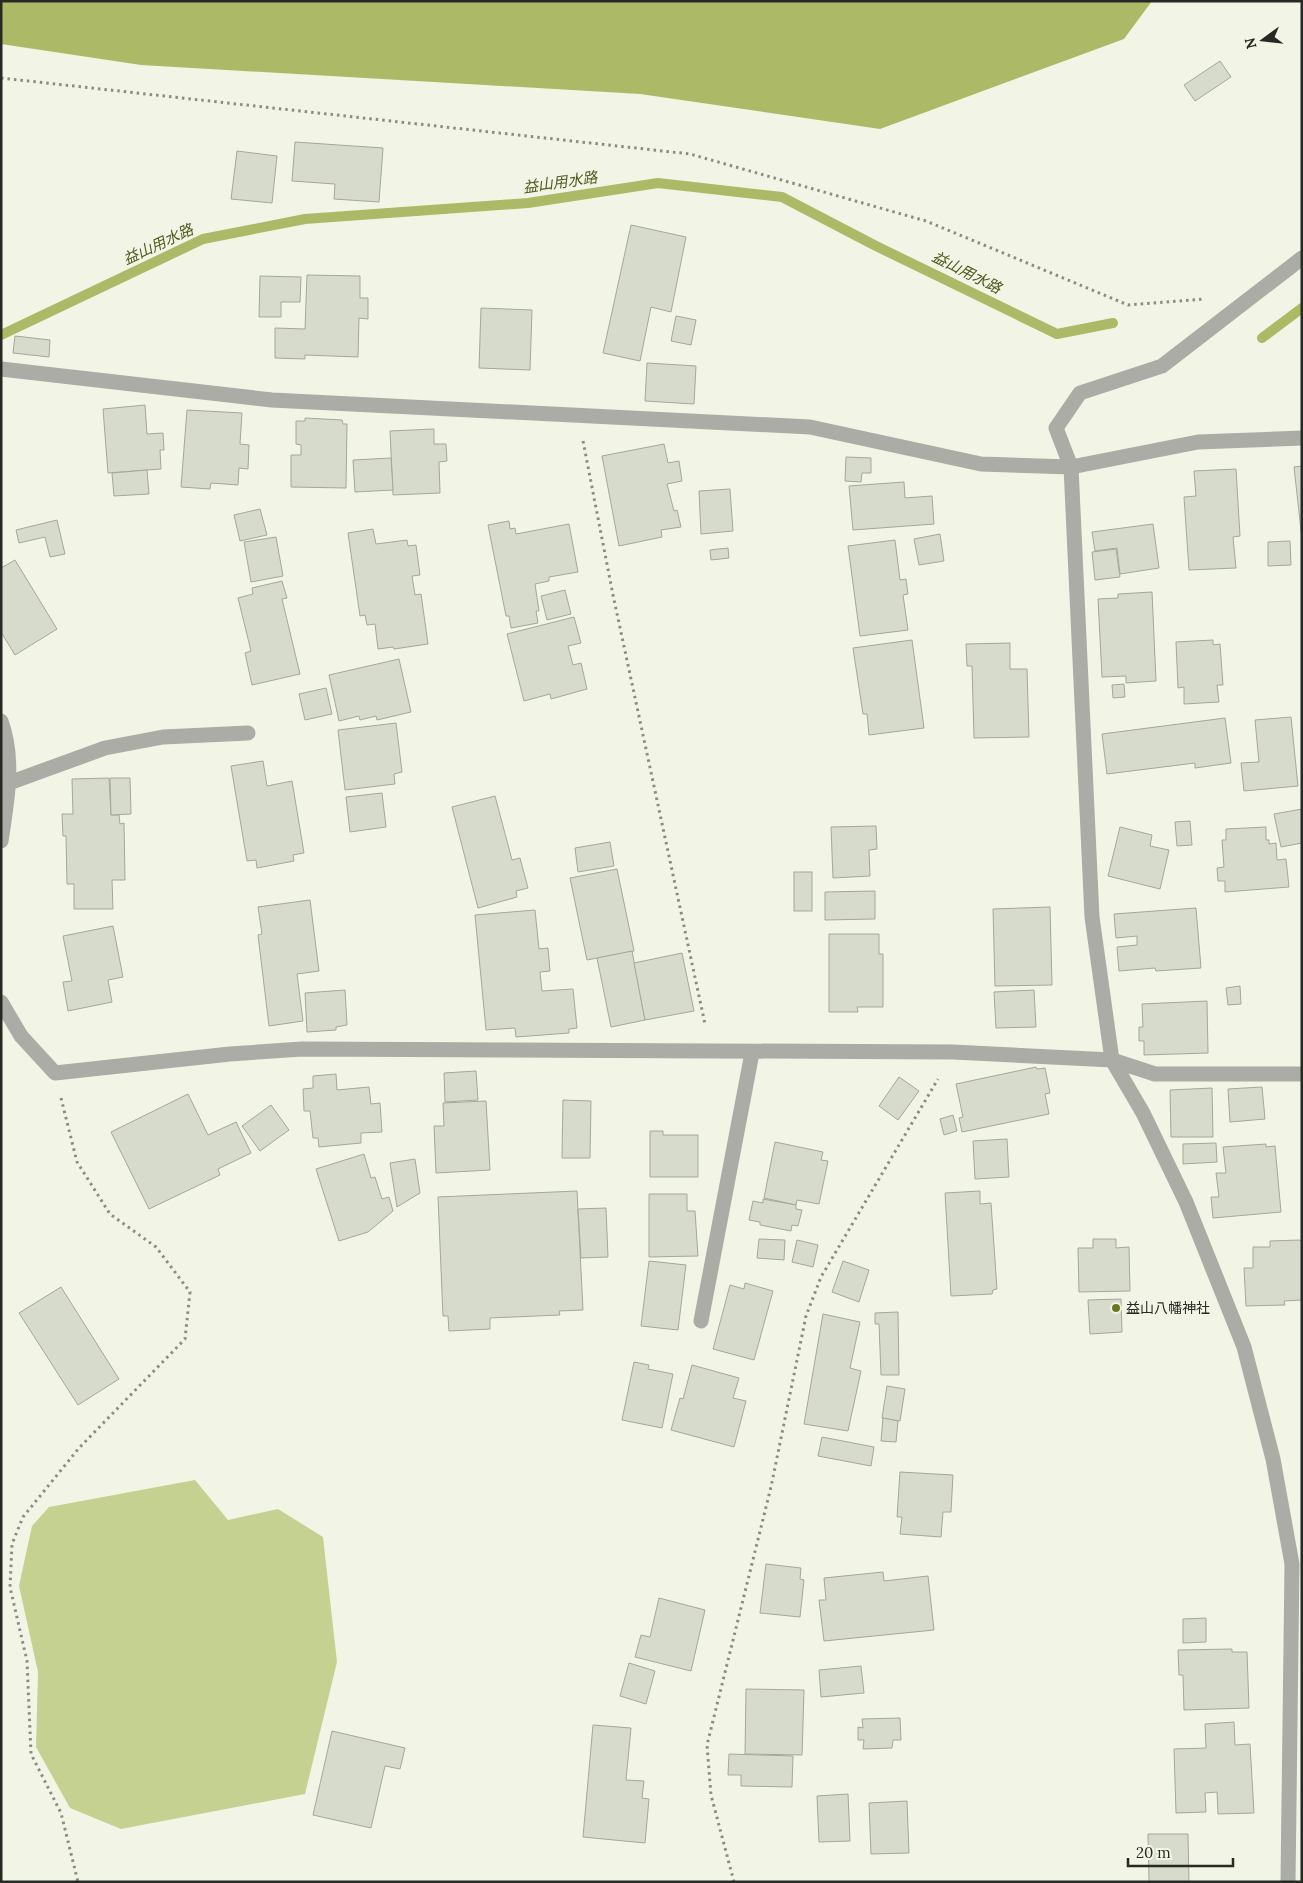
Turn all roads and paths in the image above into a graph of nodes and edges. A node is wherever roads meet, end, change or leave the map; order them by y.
1 (1, 78) edge
2 (1302, 258) edge
3 (1254, 296) junction
4 (1, 369) edge
5 (578, 414) junction
6 (1302, 438) edge
7 (1071, 467) junction
8 (1, 721) edge
9 (248, 733) dead end
10 (9, 783) junction
11 (1, 841) edge
12 (1, 1002) edge
13 (711, 1052) junction
14 (953, 1052) junction
15 (752, 1053) junction
16 (1112, 1060) junction
17 (55, 1073) junction
18 (1302, 1074) edge
19 (701, 1320) dead end
20 (78, 1882) edge
21 (734, 1882) edge
22 (1288, 1882) edge

1 - 3 path
2 - 3 street
3 - 7 street
4 - 5 street
5 - 7 street
5 - 13 path
6 - 7 street
7 - 16 street
8 - 10 street
9 - 10 street
10 - 11 street
12 - 17 street
13 - 15 street
13 - 17 street
14 - 15 street
14 - 16 street
14 - 21 path
15 - 19 street
16 - 18 street
16 - 22 street
17 - 20 path

